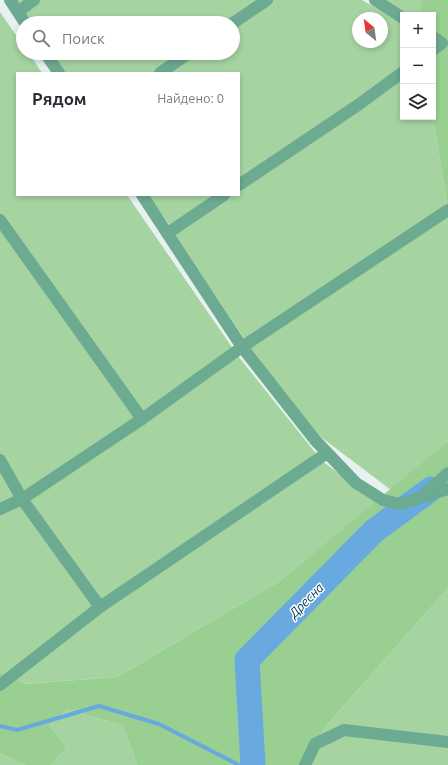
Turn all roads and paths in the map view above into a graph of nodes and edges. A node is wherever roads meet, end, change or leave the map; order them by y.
1 (10, 0) edge
2 (34, 0) edge
3 (266, 0) edge
4 (375, 0) edge
5 (18, 12) junction
6 (21, 16) edge
7 (400, 16) edge
8 (240, 18) edge
9 (436, 39) edge
10 (436, 48) edge
11 (50, 60) edge
12 (180, 60) edge
13 (58, 72) edge
14 (162, 72) edge
15 (400, 74) edge
16 (240, 184) edge
17 (143, 196) edge
18 (223, 196) edge
19 (448, 210) edge
20 (0, 220) edge
21 (168, 233) junction
22 (242, 347) junction
23 (142, 419) junction
24 (327, 453) junction
25 (0, 460) edge
26 (448, 473) edge
27 (448, 489) edge
28 (421, 498) junction
29 (22, 499) junction
30 (0, 509) edge
31 (100, 607) junction
32 (0, 685) edge
33 (448, 742) edge
34 (305, 765) edge

1 - 5 lane
2 - 5 lane
3 - 8 lane
4 - 7 lane
5 - 6 lane
9 - 10 lane
11 - 13 lane
12 - 14 lane
15 - 16 lane
17 - 21 lane
18 - 21 lane
19 - 22 lane
20 - 23 lane
21 - 22 lane
22 - 23 lane
22 - 24 lane
23 - 29 lane
24 - 28 lane
24 - 31 lane
25 - 29 lane
26 - 28 lane
27 - 28 lane
29 - 30 lane
29 - 31 lane
31 - 32 lane
33 - 34 lane

